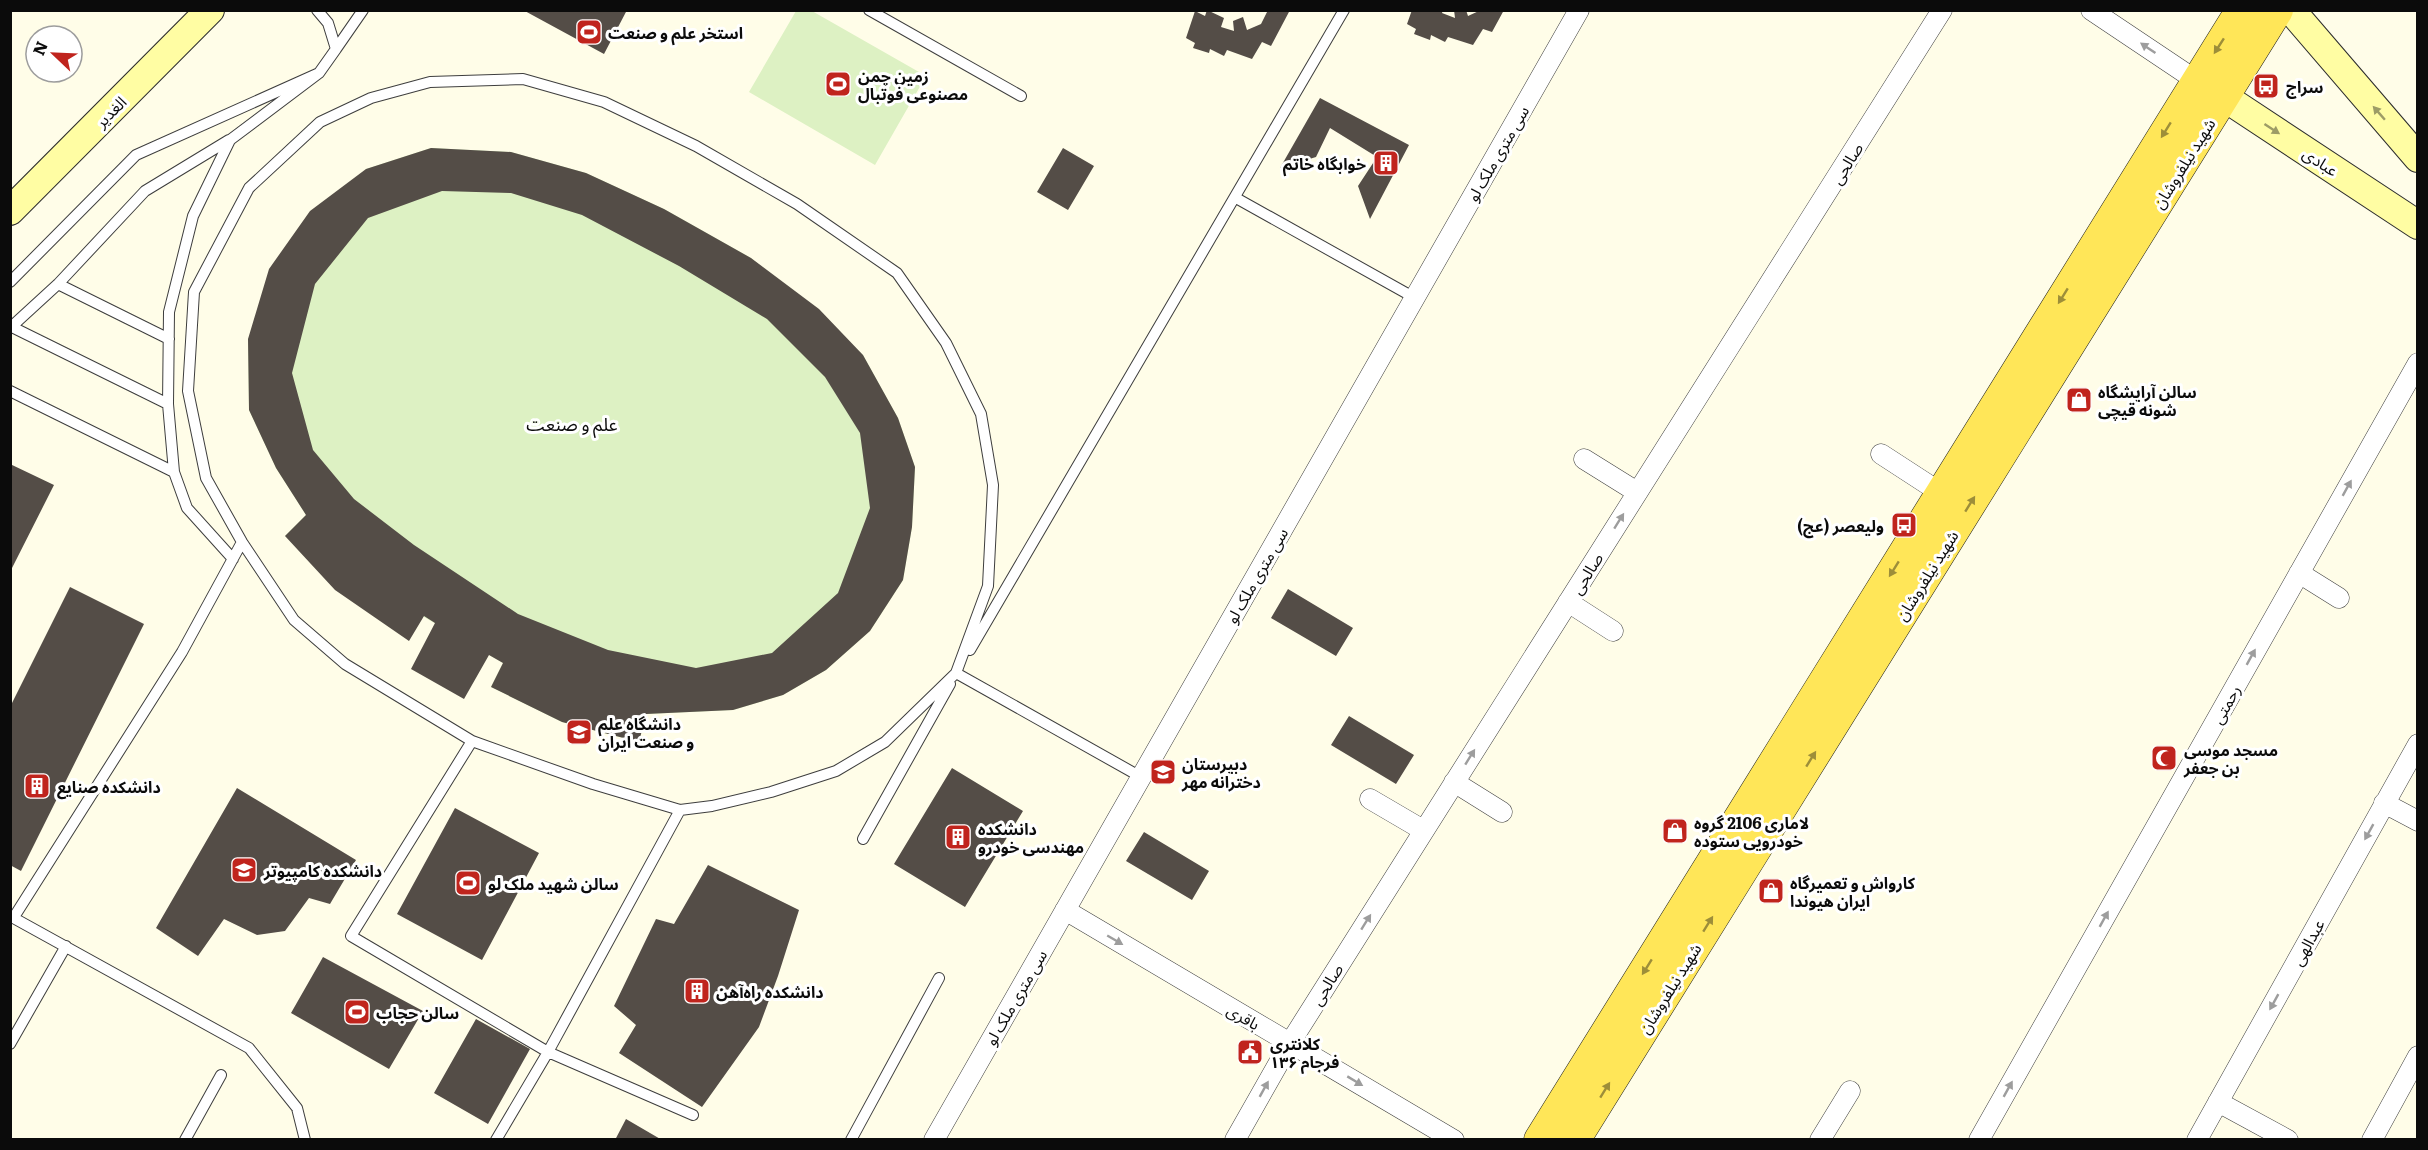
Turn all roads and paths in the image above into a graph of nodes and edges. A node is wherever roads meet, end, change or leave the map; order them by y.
1 (210, 10) edge
2 (317, 10) edge
3 (363, 10) edge
4 (869, 10) edge
5 (1344, 10) edge
6 (1579, 10) edge
7 (1942, 10) edge
8 (2091, 10) edge
9 (2242, 10) edge
10 (2277, 10) edge
11 (2291, 10) edge
12 (336, 49) junction
13 (319, 73) junction
14 (2197, 81) junction
15 (1022, 96) dead end
16 (2224, 97) junction
17 (230, 140) junction
18 (2418, 158) edge
19 (1236, 198) junction
20 (10, 211) edge
21 (2418, 225) edge
22 (10, 282) edge
23 (58, 284) junction
24 (1415, 298) junction
25 (11, 327) edge
26 (169, 339) junction
27 (2418, 363) edge
28 (10, 391) edge
29 (168, 404) junction
30 (1881, 454) dead end
31 (1584, 459) dead end
32 (174, 472) junction
33 (1637, 492) junction
34 (1941, 493) junction
35 (242, 542) junction
36 (233, 559) junction
37 (2299, 573) junction
38 (2339, 598) dead end
39 (1568, 602) junction
40 (1613, 631) dead end
41 (956, 673) junction
42 (472, 741) junction
43 (2418, 744) edge
44 (1141, 777) junction
45 (1454, 782) junction
46 (1370, 799) dead end
47 (2384, 803) junction
48 (680, 810) junction
49 (1502, 812) dead end
50 (2418, 821) edge
51 (1424, 830) junction
52 (863, 839) dead end
53 (1065, 910) junction
54 (12, 916) edge
55 (66, 946) junction
56 (939, 978) dead end
57 (1290, 1043) junction
58 (10, 1044) edge
59 (548, 1052) junction
60 (2418, 1056) edge
61 (221, 1075) dead end
62 (1850, 1091) dead end
63 (2218, 1102) junction
64 (693, 1115) dead end
65 (184, 1140) edge
66 (305, 1140) edge
67 (496, 1140) edge
68 (851, 1140) edge
69 (934, 1140) edge
70 (1235, 1140) edge
71 (1454, 1140) edge
72 (1540, 1140) edge
73 (1574, 1140) edge
74 (1820, 1140) edge
75 (1979, 1140) edge
76 (2197, 1140) edge
77 (2288, 1140) edge
78 (2372, 1140) edge

1 - 20 main road, الغدیر
2 - 12 lane
3 - 12 lane
4 - 15 lane
5 - 19 lane
6 - 24 street, سی متری ملک لو
7 - 33 street, صالحی
14 -> 8 street
9 -> 14 main road, شهید نیلفروشان
10 - 16 main road, شهید نیلفروشان
18 -> 11 main road
12 - 13 lane
13 - 17 lane
13 - 22 lane
14 - 16 main road
14 -> 34 main road, شهید نیلفروشان
16 -> 21 main road, عبادی
73 -> 16 main road, شهید نیلفروشان
17 - 23 lane
17 - 26 lane
19 - 24 lane
19 - 41 lane
23 - 25 lane
23 - 26 lane
24 - 44 street, سی متری ملک لو
25 - 29 lane
26 - 29 lane
37 -> 27 street, رحمتی
28 - 32 lane
29 - 32 lane
30 - 34 street
31 - 33 street
32 - 36 lane
39 -> 33 street, صالحی
34 -> 72 main road, شهید نیلفروشان
35 - 36 lane
35 - 41 lane
35 - 42 lane
36 - 54 lane
37 - 38 street
75 -> 37 street, رحمتی
39 - 40 street
45 -> 39 street, صالحی
41 - 44 lane
41 - 48 lane
41 - 52 lane
42 - 48 lane
42 - 59 lane
43 - 47 street, عبدالهی
44 - 53 street, سی متری ملک لو
45 - 49 street
45 - 51 street, صالحی
46 - 51 street
47 - 50 street
47 -> 63 street, عبدالهی
48 - 59 lane
57 -> 51 street, صالحی
53 -> 57 street, باقری
53 - 69 street, سی متری ملک لو
54 - 55 lane
55 - 58 lane
55 - 66 lane
56 - 68 lane
70 -> 57 street, صالحی
57 -> 71 street, باقری
59 - 64 lane
59 - 67 lane
60 - 78 street
61 - 65 lane
62 - 74 street
63 - 76 street, عبدالهی
63 - 77 street

